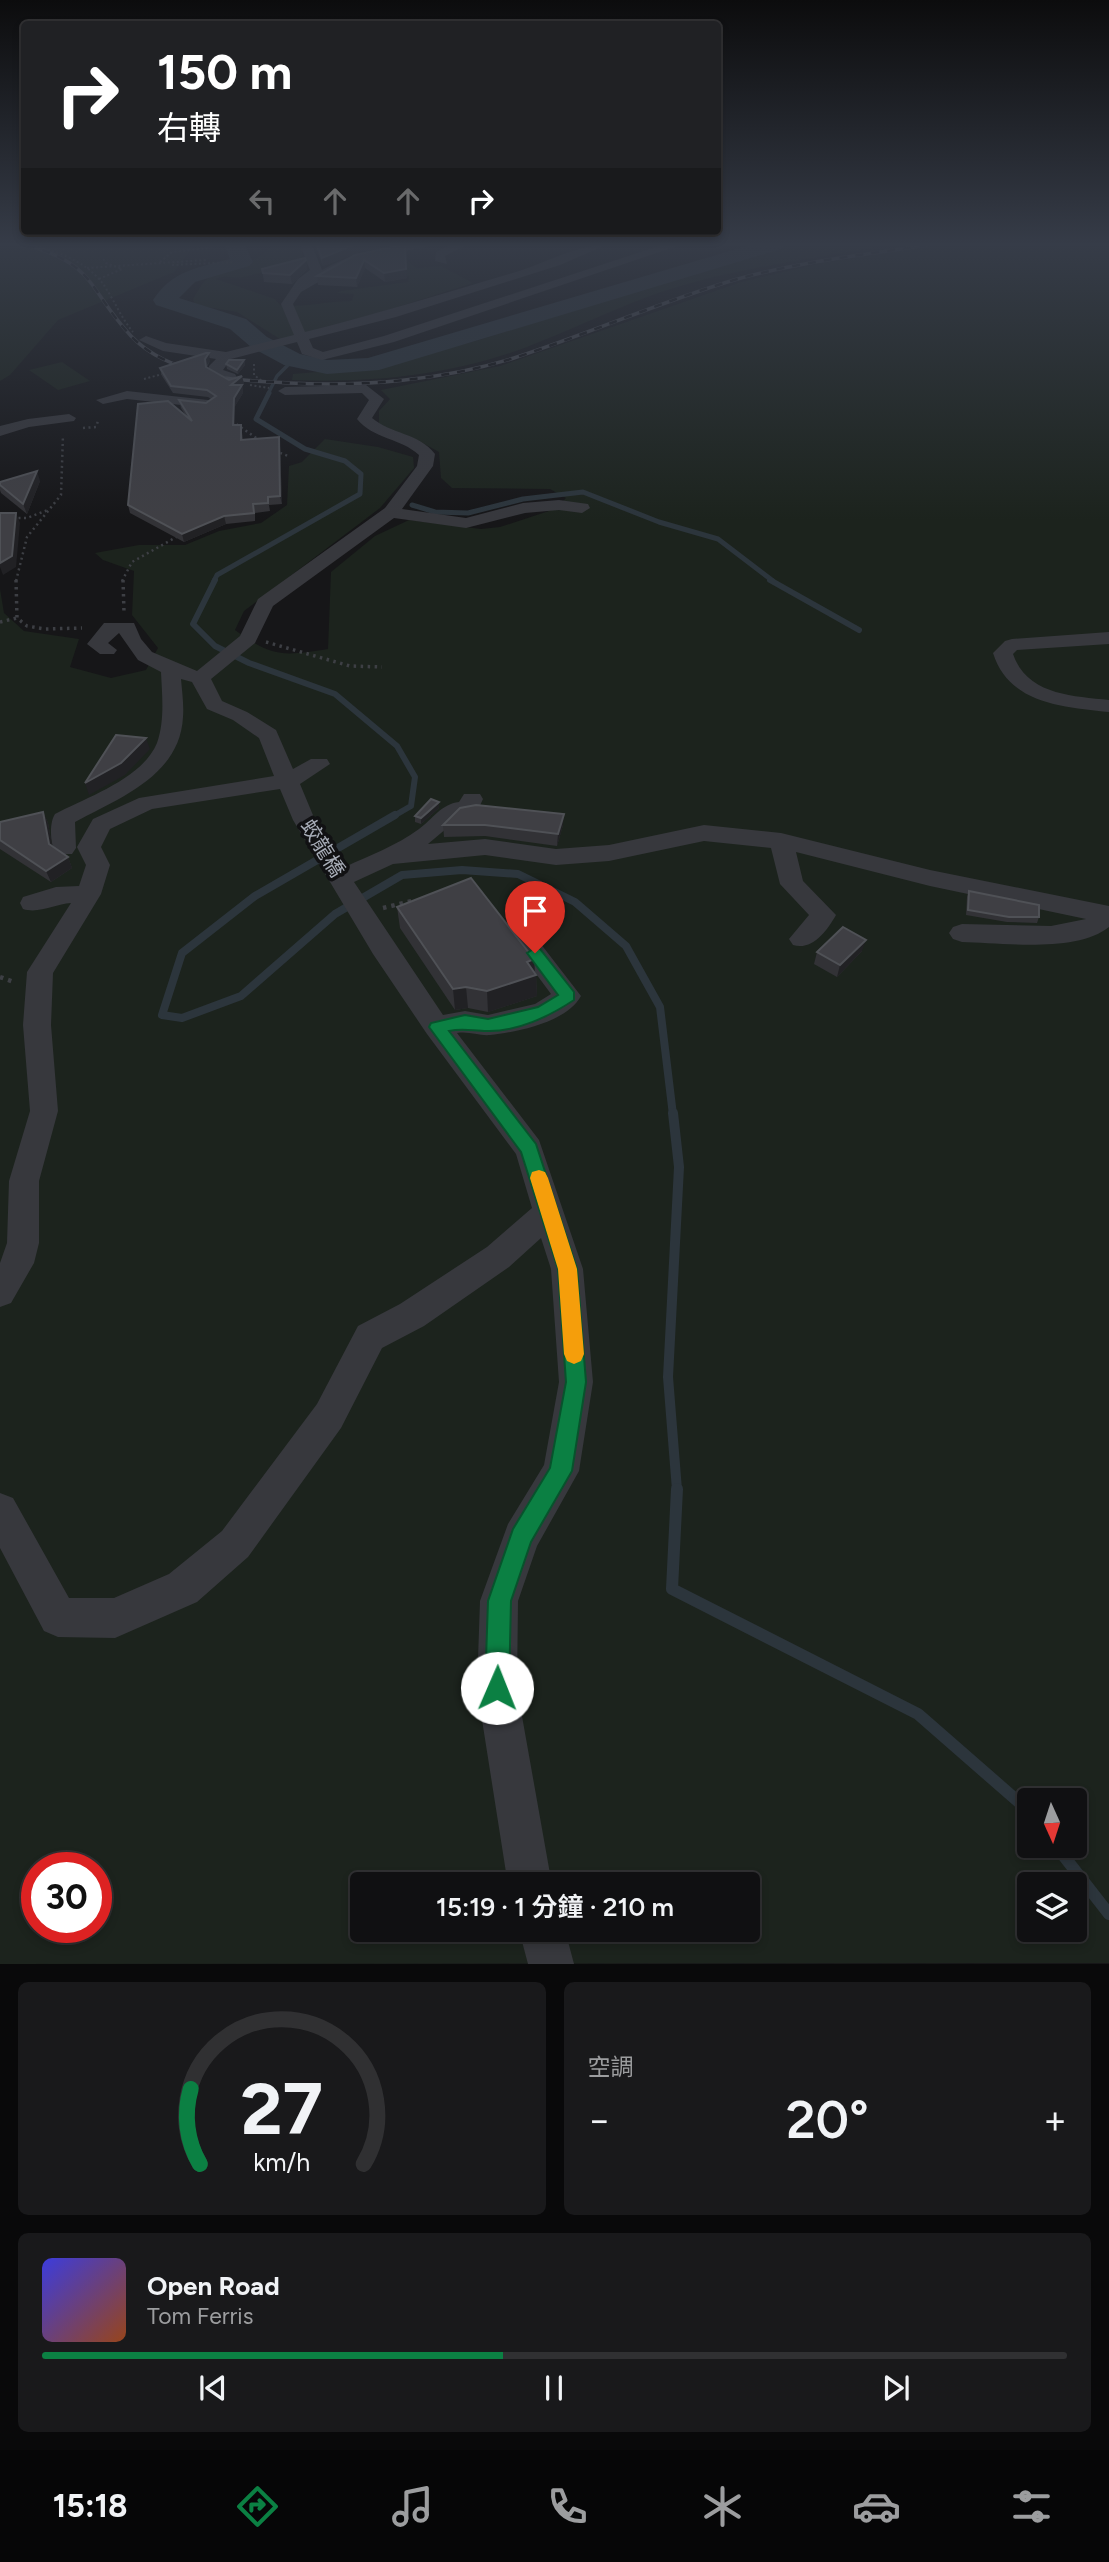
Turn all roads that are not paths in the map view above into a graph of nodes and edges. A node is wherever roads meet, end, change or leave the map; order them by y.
1 (296, 337) edge
2 (308, 337) edge
3 (391, 337) edge
4 (146, 340) road end
5 (297, 340) junction
6 (228, 356) junction
7 (232, 381) edge
8 (285, 391) dead end
9 (103, 400) dead end
10 (208, 404) edge
11 (69, 418) road end
12 (0, 430) edge
13 (582, 508) dead end
14 (391, 512) junction
15 (1109, 638) edge
16 (107, 650) dead end
17 (171, 668) junction
18 (200, 678) junction
19 (1109, 706) edge
20 (318, 764) dead end
21 (288, 781) junction
22 (472, 799) dead end
23 (100, 812) junction
24 (781, 841) junction
25 (64, 848) dead end
26 (389, 856) junction
27 (341, 878) junction
28 (89, 894) junction
29 (32, 903) dead end
30 (1108, 915) edge
31 (518, 932) dead end
32 (962, 933) dead end
33 (802, 939) dead end
34 (437, 1027) junction
35 (550, 1211) junction
36 (0, 1292) edge
37 (0, 1511) edge
38 (528, 1872) edge
39 (545, 1942) edge
40 (551, 1964) edge

1 - 5 street
2 - 5 street
3 - 5 street
4 - 6 street
5 - 6 street
6 - 7 street
8 - 14 street
9 - 10 street
11 - 12 street
13 - 14 street
14 - 18 street
15 - 19 street
16 - 17 street
17 - 18 street
17 - 23 street
18 - 21 street, 蛟龍橋
20 - 21 street
21 - 23 street
21 - 27 street, 蛟龍橋
22 - 26 street
23 - 25 street
23 - 28 street
24 - 26 street
24 - 30 street
24 - 33 street
26 - 27 street
27 - 34 street, 蛟龍橋
28 - 29 street
28 - 36 street
30 - 32 street
31 - 34 street
34 - 35 street, 蛟龍橋
35 - 37 street
35 - 38 street, 蛟龍橋
39 - 40 street

